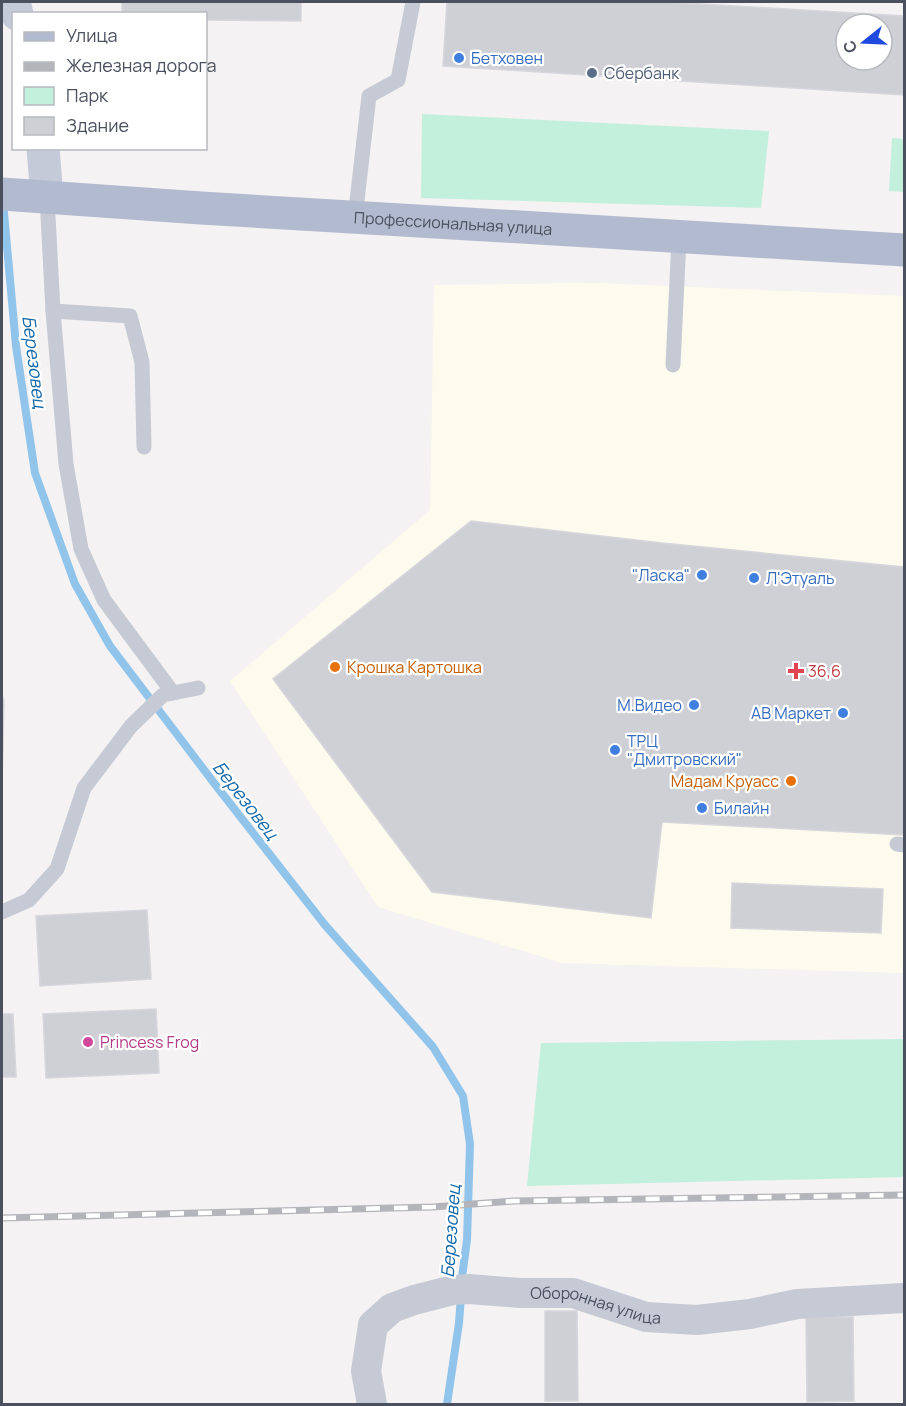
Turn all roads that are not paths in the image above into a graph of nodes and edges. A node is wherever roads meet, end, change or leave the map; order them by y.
1 (413, 2) edge
2 (42, 150) edge
3 (22, 195) edge
4 (355, 218) junction
5 (680, 238) junction
6 (904, 250) edge
7 (52, 311) junction
8 (673, 365) dead end
9 (144, 447) dead end
10 (198, 688) dead end
11 (168, 694) junction
12 (2, 912) edge
13 (904, 1298) edge
14 (372, 1404) edge

1 - 4 lane
2 - 3 street
3 - 4 main road, Профессиональная улица
3 - 7 lane
4 - 5 main road, Профессиональная улица
5 - 6 main road, Профессиональная улица
5 - 8 lane
7 - 9 lane
7 - 11 lane
10 - 11 lane
11 - 12 lane
13 - 14 street, Оборонная улица

